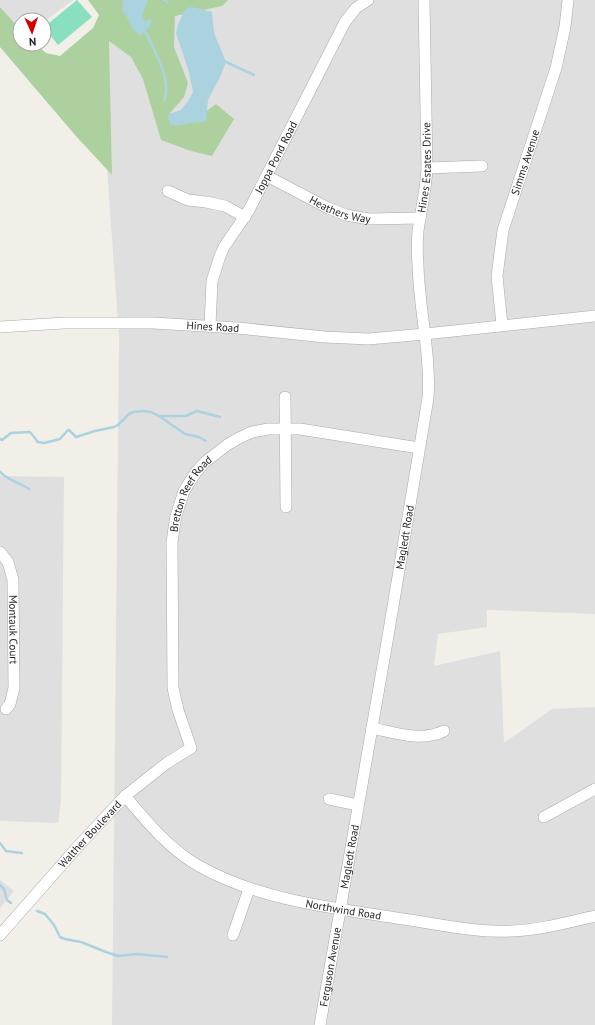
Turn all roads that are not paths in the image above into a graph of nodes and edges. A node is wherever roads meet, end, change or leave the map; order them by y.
1 (368, 0) edge
2 (424, 0) edge
3 (568, 0) edge
4 (482, 166) dead end
5 (427, 168) junction
6 (268, 176) junction
7 (168, 191) dead end
8 (245, 217) junction
9 (420, 218) junction
10 (595, 316) edge
11 (502, 325) junction
12 (210, 326) junction
13 (0, 327) edge
14 (425, 334) junction
15 (286, 396) dead end
16 (286, 428) junction
17 (420, 448) junction
18 (286, 507) dead end
19 (0, 552) edge
20 (6, 709) dead end
21 (372, 728) junction
22 (444, 731) dead end
23 (192, 748) joint
24 (595, 789) edge
25 (125, 796) junction
26 (329, 799) dead end
27 (358, 805) junction
28 (544, 817) dead end
29 (249, 889) junction
30 (340, 908) junction
31 (595, 916) edge
32 (0, 935) edge
33 (233, 935) dead end
34 (320, 1025) edge

1 - 6 street, Joppa Pond Road
2 - 5 street, Hines Estates Drive
3 - 11 street, Simms Avenue
4 - 5 street
5 - 9 street, Hines Estates Drive
6 - 8 street, Joppa Pond Road
6 - 9 street, Heathers Way
7 - 8 street
8 - 12 street, Joppa Pond Road
9 - 14 street, Hines Estates Drive
10 - 11 street
11 - 14 street
12 - 13 street, Hines Road
12 - 14 street, Hines Road
14 - 17 street, Magledt Road
15 - 16 street
16 - 17 street, Bretton Reef Road
16 - 18 street
16 - 23 street, Bretton Reef Road
17 - 21 street, Magledt Road
19 - 20 street, Montauk Court
21 - 22 street
21 - 27 street, Magledt Road
23 - 25 street, Walther Boulevard
24 - 28 street
25 - 29 street, Northwind Road
25 - 32 street, Walther Boulevard
26 - 27 street
27 - 30 street, Magledt Road
29 - 30 street, Northwind Road
29 - 33 street
30 - 31 street, Northwind Road
30 - 34 street, Ferguson Avenue

